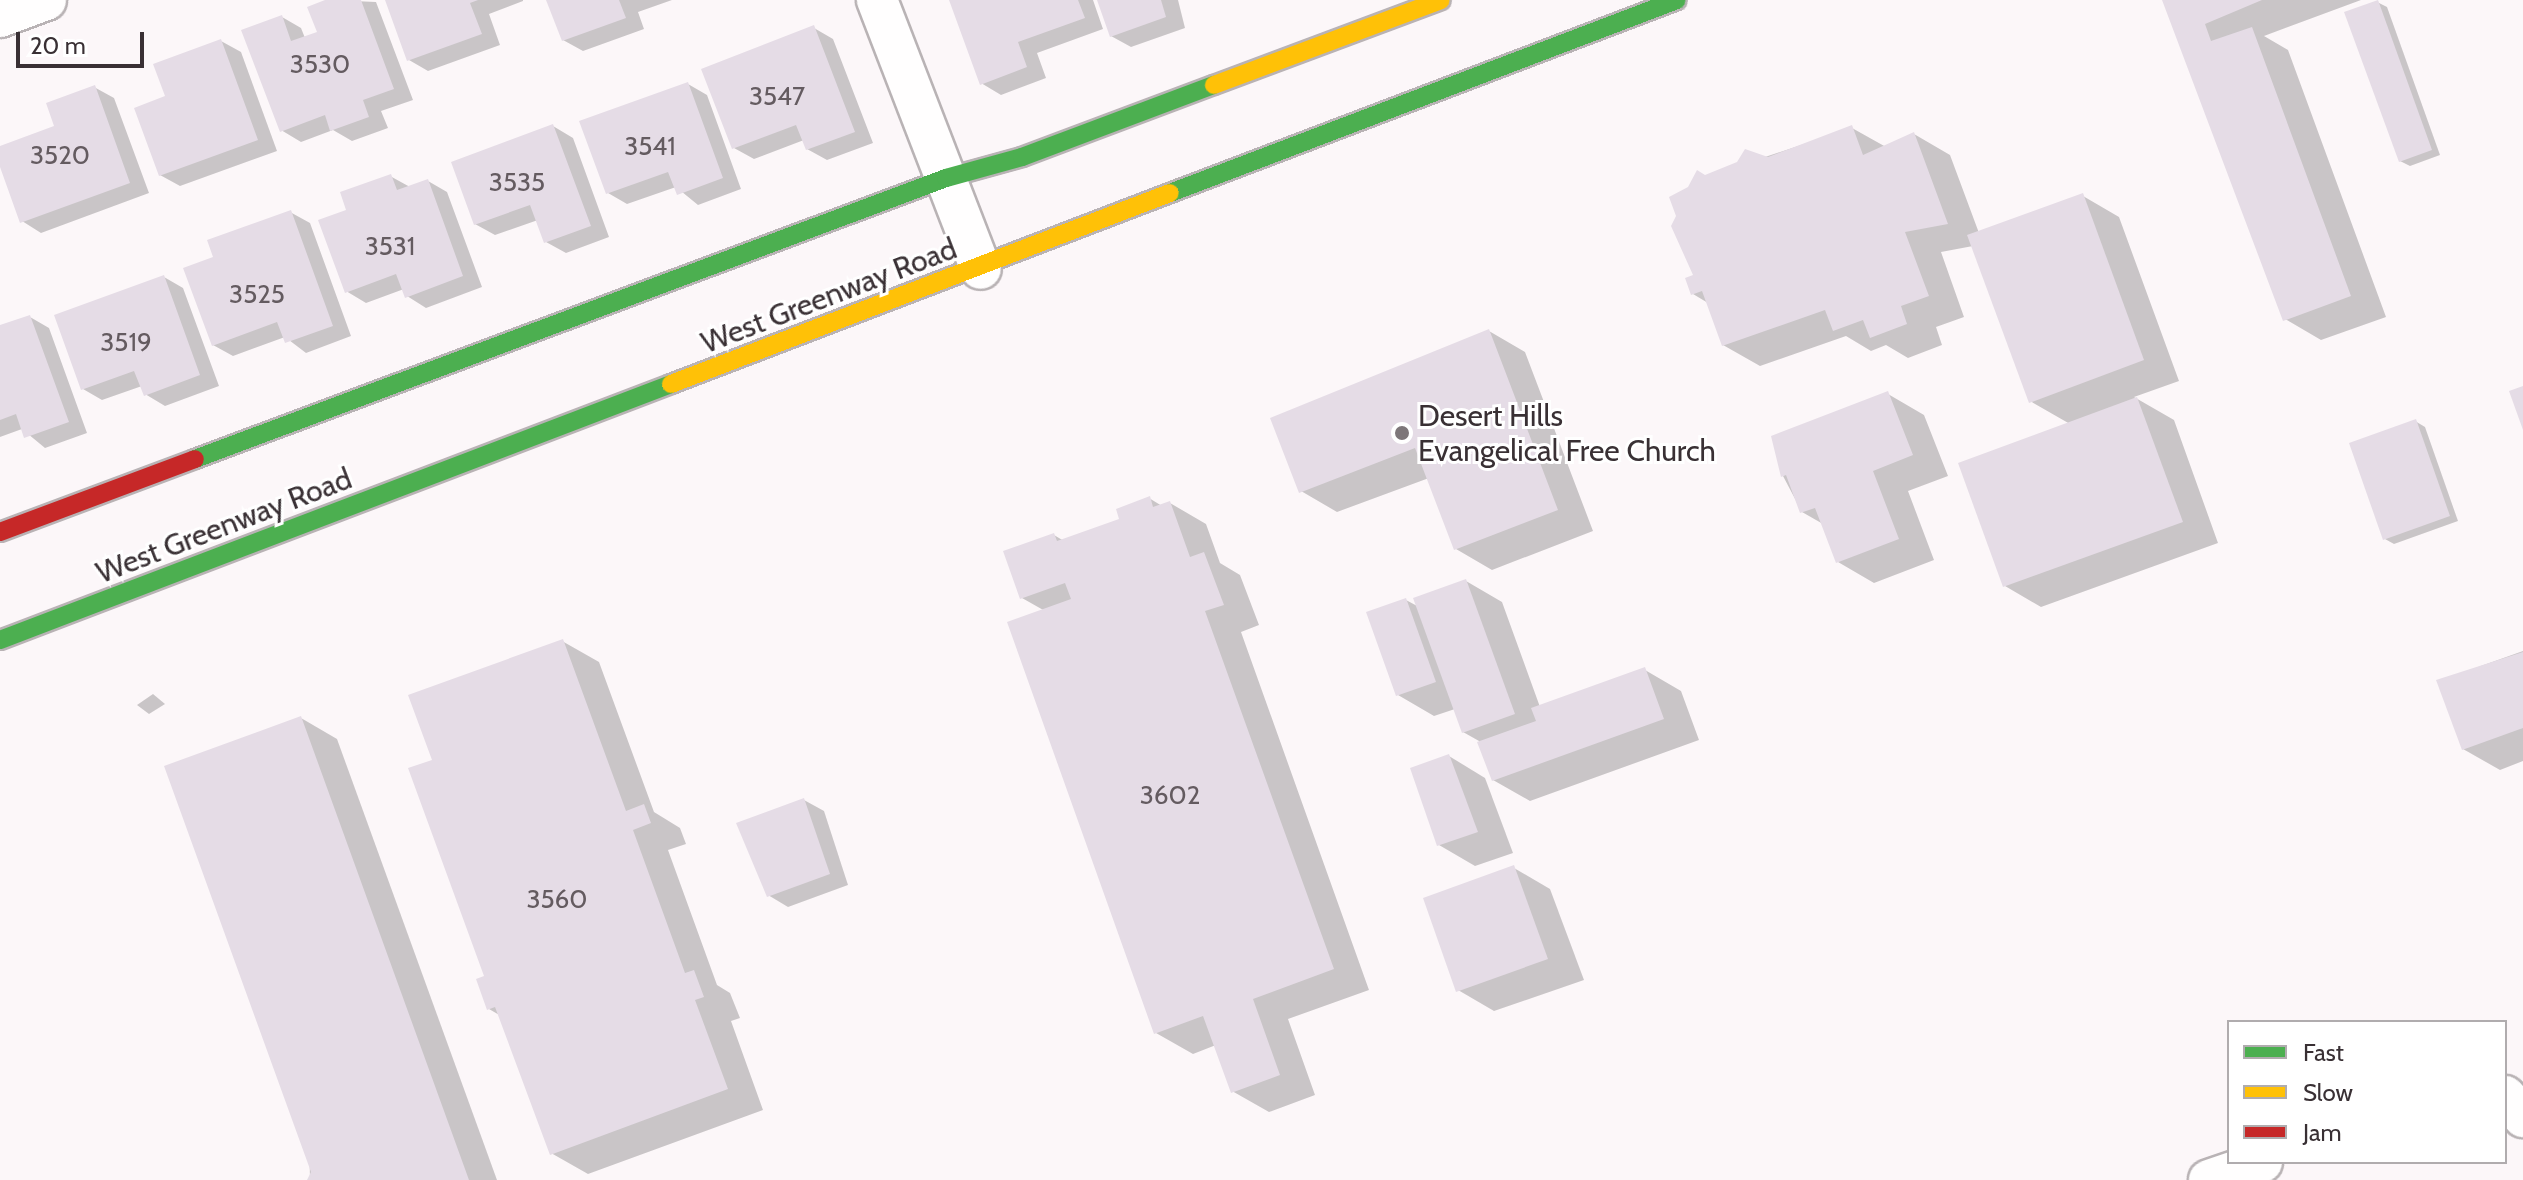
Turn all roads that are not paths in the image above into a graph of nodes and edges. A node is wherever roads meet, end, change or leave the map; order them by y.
1 (46, 0) edge
2 (877, 0) edge
3 (1441, 0) edge
4 (1677, 0) edge
5 (0, 17) edge
6 (946, 178) junction
7 (981, 269) junction
8 (0, 532) edge
9 (0, 640) edge
10 (2507, 1098) edge
11 (2523, 1117) edge
12 (2256, 1164) edge
13 (2209, 1180) edge

1 - 5 street
2 - 6 street
3 - 6 main road
4 - 7 main road, West Greenway Road
6 - 7 street
6 - 8 main road
7 - 9 main road, West Greenway Road
10 - 11 street
12 - 13 street

